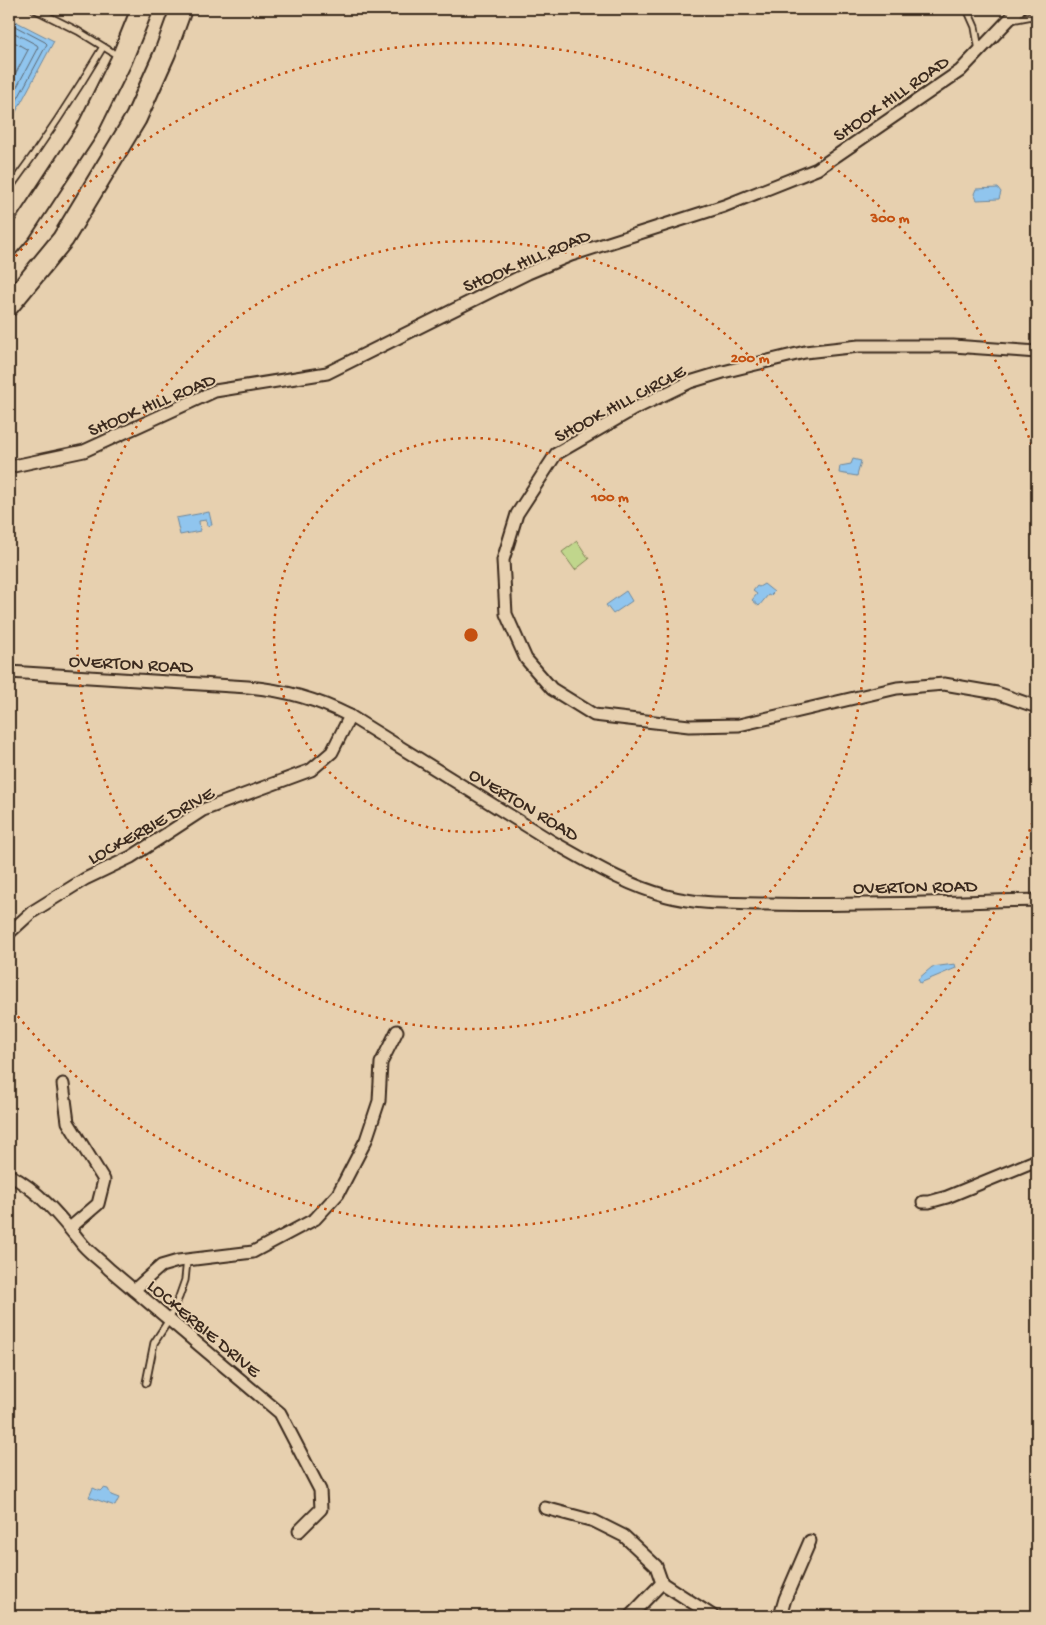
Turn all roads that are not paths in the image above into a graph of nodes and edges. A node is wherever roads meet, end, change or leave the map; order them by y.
1 (34, 9) edge
2 (142, 9) edge
3 (181, 9) edge
4 (967, 9) edge
5 (1019, 9) edge
6 (1037, 15) edge
7 (1007, 21) junction
8 (103, 47) junction
9 (980, 50) junction
10 (122, 58) junction
11 (9, 189) edge
12 (13, 241) edge
13 (9, 305) edge
14 (1037, 352) edge
15 (9, 467) edge
16 (9, 672) edge
17 (1037, 707) edge
18 (350, 716) junction
19 (1037, 900) edge
20 (9, 933) edge
21 (397, 1031) dead end
22 (63, 1084) dead end
23 (1037, 1160) edge
24 (9, 1175) edge
25 (923, 1202) dead end
26 (70, 1228) junction
27 (187, 1260) junction
28 (134, 1290) junction
29 (169, 1320) junction
30 (146, 1383) dead end
31 (545, 1508) dead end
32 (299, 1531) dead end
33 (810, 1541) dead end
34 (662, 1583) junction
35 (630, 1616) edge
36 (713, 1616) edge
37 (780, 1616) edge

1 - 8 lane
2 - 10 highway
3 - 13 highway
4 - 9 lane
5 - 7 street, SHOOK HILL ROAD
6 - 7 lane
7 - 9 street, SHOOK HILL ROAD
8 - 10 lane
8 - 11 lane
9 - 15 street, SHOOK HILL ROAD
10 - 12 highway
14 - 17 street, SHOOK HILL CIRCLE
16 - 18 street, OVERTON ROAD
18 - 19 street, OVERTON ROAD
18 - 20 street, LOCKERBIE DRIVE
21 - 27 street
22 - 26 street
23 - 25 street
24 - 26 street, LOCKERBIE DRIVE
26 - 28 street, LOCKERBIE DRIVE
27 - 28 street
27 - 29 lane
28 - 29 street, LOCKERBIE DRIVE
29 - 30 lane
29 - 32 street, LOCKERBIE DRIVE
31 - 34 street
33 - 37 street
34 - 35 street
34 - 36 street

